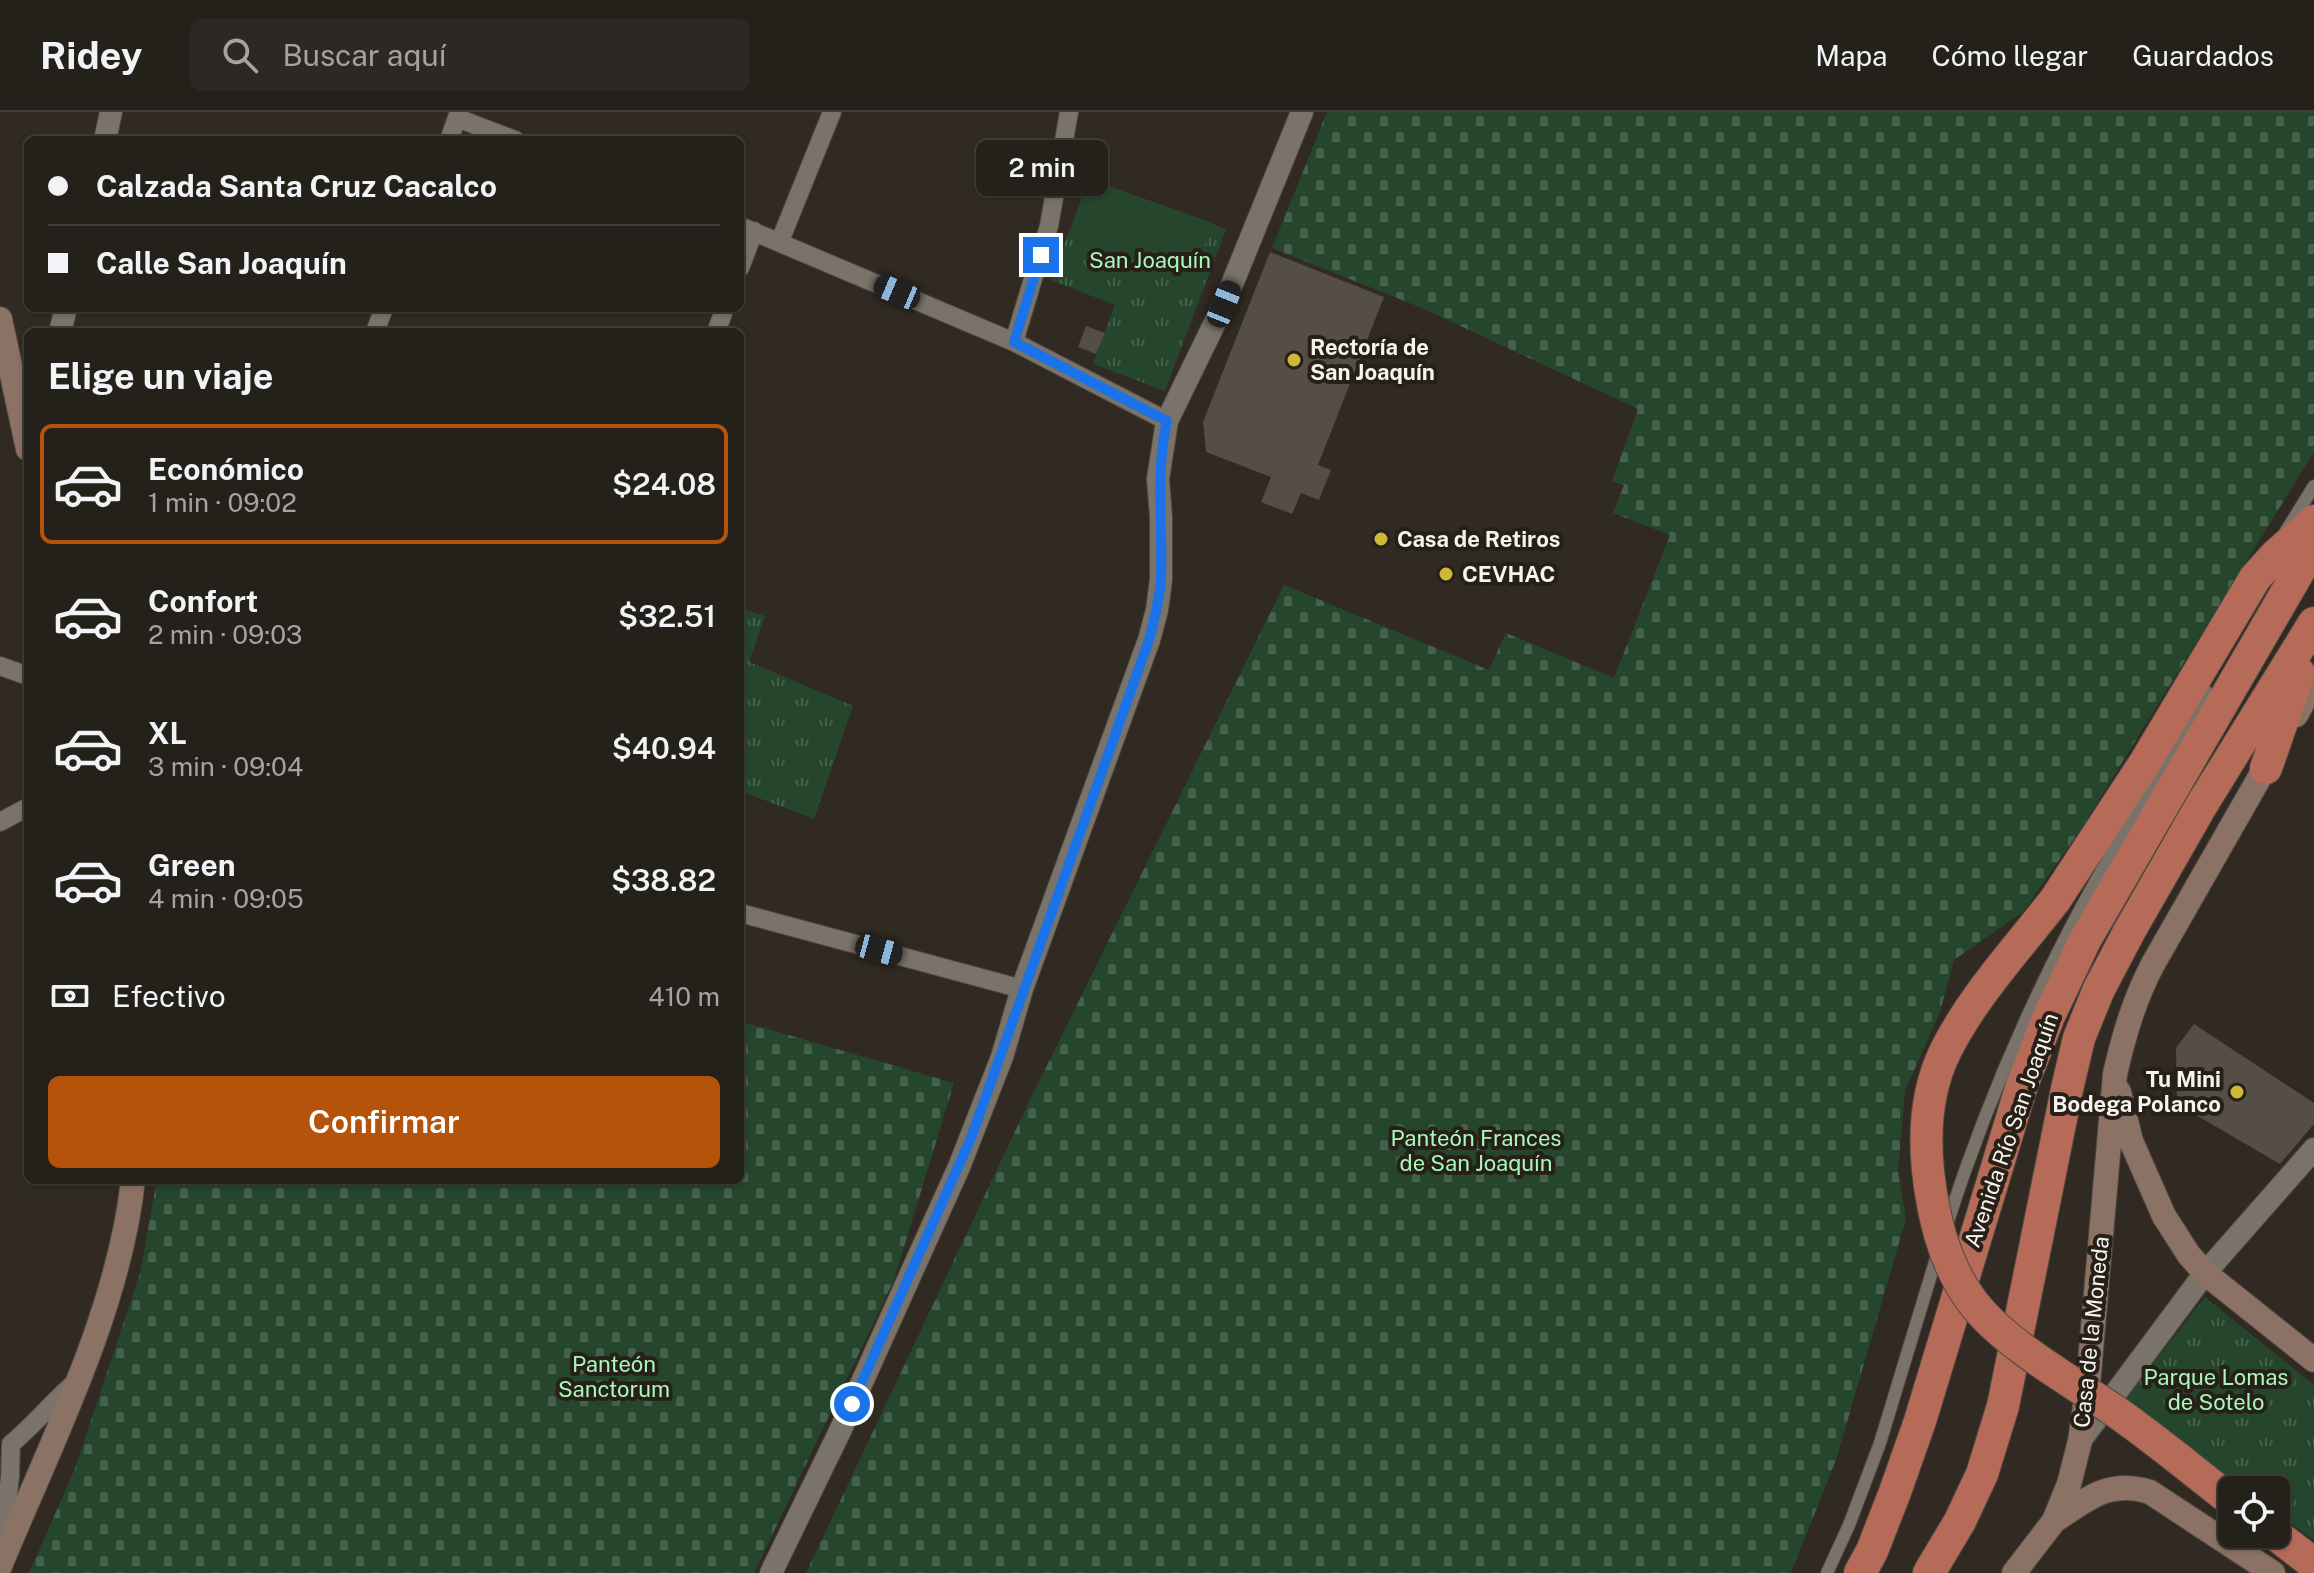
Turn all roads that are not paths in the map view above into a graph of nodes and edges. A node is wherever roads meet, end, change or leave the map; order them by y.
1 (111, 112) edge
2 (832, 112) edge
3 (1069, 112) edge
4 (1302, 112) edge
5 (458, 115) edge
6 (106, 136) edge
7 (450, 136) edge
8 (506, 136) edge
9 (747, 228) edge
10 (780, 241) junction
11 (1, 329) edge
12 (1014, 342) junction
13 (1167, 421) junction
14 (24, 431) edge
15 (2314, 486) edge
16 (2314, 521) edge
17 (2314, 545) edge
18 (2265, 567) junction
19 (2314, 623) edge
20 (2314, 635) edge
21 (0, 666) edge
22 (2217, 669) dead end
23 (24, 675) edge
24 (2314, 682) edge
25 (2209, 684) dead end
26 (2266, 768) junction
27 (24, 809) edge
28 (0, 822) edge
29 (744, 914) edge
30 (1022, 989) junction
31 (2115, 1074) junction
32 (2314, 1149) edge
33 (132, 1184) edge
34 (2205, 1273) junction
35 (2314, 1360) edge
36 (78, 1379) junction
37 (5, 1441) edge
38 (2080, 1441) junction
39 (2218, 1490) edge
40 (2054, 1521) junction
41 (2290, 1546) edge
42 (0, 1563) edge
43 (2314, 1564) edge
44 (1862, 1566) edge
45 (771, 1573) edge
46 (1827, 1573) edge
47 (1929, 1573) edge
48 (2014, 1573) edge
49 (2273, 1573) edge

1 - 6 street
2 - 10 street
3 - 12 street
4 - 13 street
5 - 7 street
5 - 8 street
9 - 10 street
10 - 12 street
11 - 14 main road
12 - 13 street
13 - 30 street
15 - 18 street
16 - 18 highway
17 - 44 highway, Avenida Río San Joaquín
18 - 22 street
18 - 39 highway, bridge
19 - 47 highway, Avenida Río San Joaquín
20 - 26 highway
21 - 23 street
24 - 26 main road
25 - 46 street
26 - 31 main road
27 - 28 street
29 - 30 street
30 - 45 street
31 - 34 main road
31 - 38 main road, Casa de la Moneda
32 - 34 street
33 - 36 main road
34 - 35 main road
34 - 38 street
36 - 37 street
36 - 42 main road
37 - 42 street
38 - 40 main road, Casa de la Moneda
40 - 48 main road, Casa de la Moneda
40 - 49 main road
41 - 43 highway

